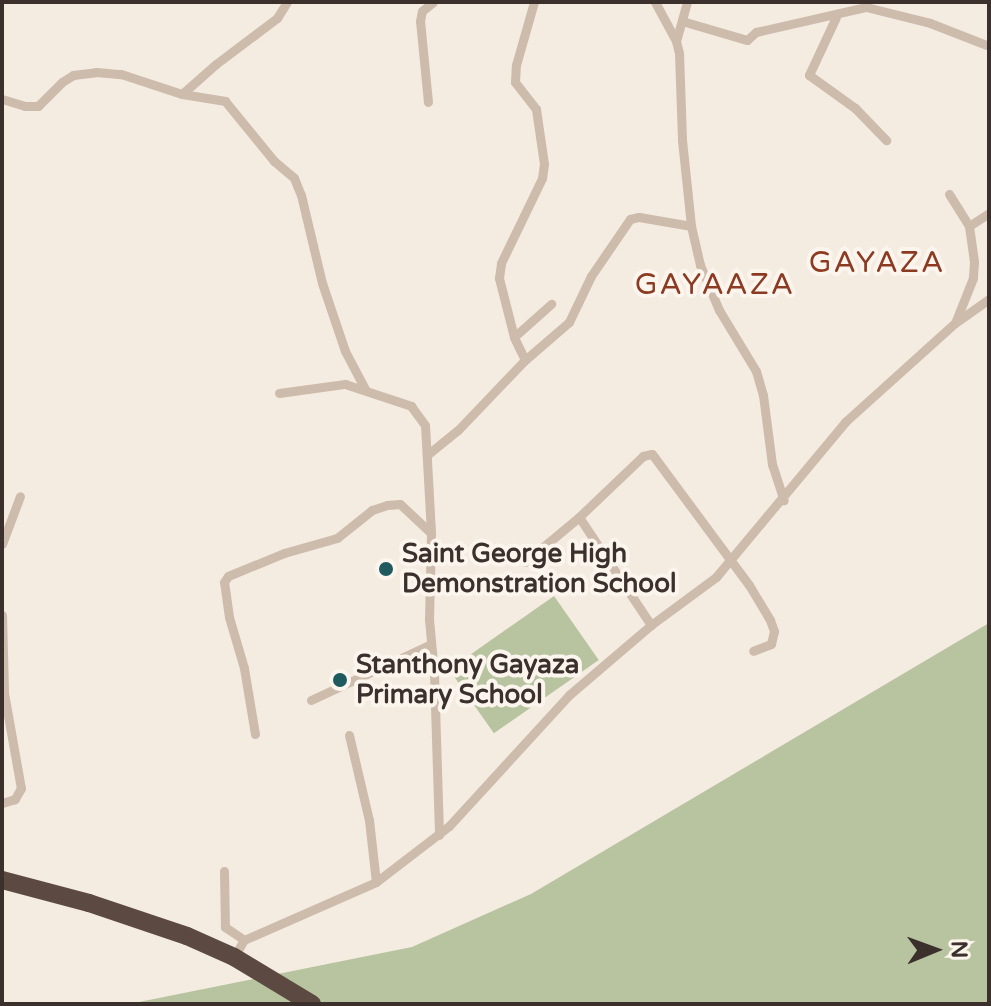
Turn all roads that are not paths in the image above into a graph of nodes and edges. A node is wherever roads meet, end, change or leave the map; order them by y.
1 (287, 2) edge
2 (433, 2) edge
3 (534, 2) edge
4 (655, 2) edge
5 (687, 2) edge
6 (836, 17) junction
7 (682, 21) junction
8 (676, 41) junction
9 (989, 46) edge
10 (182, 94) junction
11 (2, 99) edge
12 (428, 102) dead end
13 (886, 140) dead end
14 (949, 194) dead end
15 (989, 213) edge
16 (691, 226) junction
17 (969, 226) junction
18 (989, 299) edge
19 (551, 304) dead end
20 (955, 323) junction
21 (514, 337) junction
22 (525, 360) junction
23 (365, 389) junction
24 (279, 393) dead end
25 (427, 455) junction
26 (20, 496) dead end
27 (784, 500) junction
28 (579, 517) junction
29 (431, 533) junction
30 (2, 544) edge
31 (525, 562) dead end
32 (729, 562) junction
33 (2, 615) edge
34 (651, 625) junction
35 (431, 644) junction
36 (753, 651) dead end
37 (311, 700) dead end
38 (255, 734) dead end
39 (349, 735) dead end
40 (2, 803) edge
41 (439, 835) junction
42 (224, 871) dead end
43 (2, 880) edge
44 (376, 882) junction
45 (244, 940) junction
46 (234, 957) junction
47 (312, 1004) edge

1 - 10 street
2 - 12 street
3 - 21 street
4 - 8 street
5 - 7 street
6 - 7 street
6 - 9 street
6 - 13 street
7 - 8 street
8 - 16 street
10 - 11 street
10 - 23 street
14 - 17 street
15 - 17 street
16 - 22 street
16 - 27 street
17 - 20 street
18 - 20 street
19 - 21 street
20 - 27 street
21 - 22 street
22 - 25 street
23 - 24 street
23 - 25 street
25 - 29 street
26 - 30 street
27 - 32 street
28 - 31 street
28 - 32 street
28 - 34 street
29 - 35 street
29 - 38 street
32 - 34 street
32 - 36 street
33 - 40 street
34 - 41 street
35 - 37 street
35 - 41 street
39 - 44 street
41 - 44 street
42 - 45 street
43 - 46 highway
44 - 45 street
45 - 46 street
46 - 47 highway

